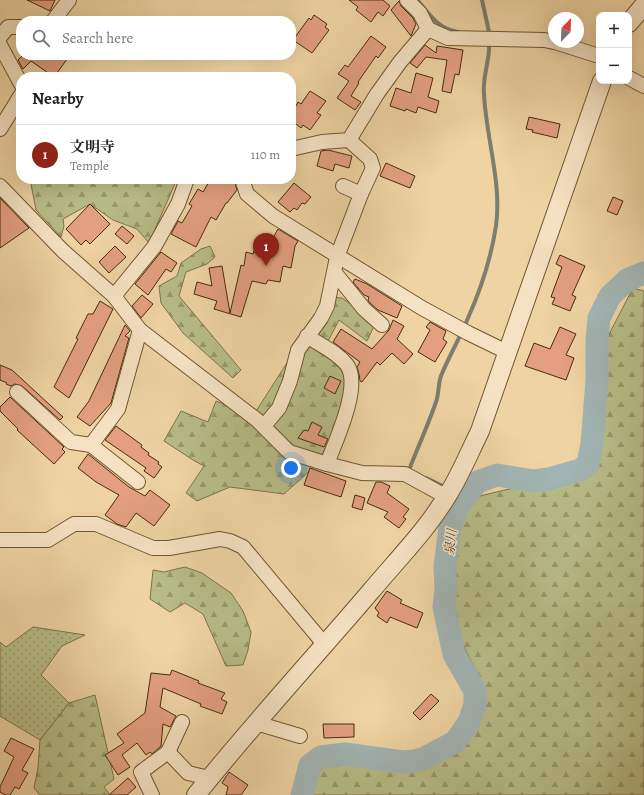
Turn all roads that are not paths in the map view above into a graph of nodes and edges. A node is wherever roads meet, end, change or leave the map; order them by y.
1 (69, 0) edge
2 (407, 0) edge
3 (644, 5) edge
4 (57, 16) edge
5 (632, 19) edge
6 (16, 27) edge
7 (428, 29) junction
8 (0, 37) edge
9 (548, 41) edge
10 (0, 45) edge
11 (573, 48) edge
12 (596, 55) edge
13 (16, 75) edge
14 (632, 80) edge
15 (601, 84) edge
16 (644, 86) edge
17 (16, 103) edge
18 (0, 129) edge
19 (349, 140) junction
20 (296, 149) edge
21 (185, 184) edge
22 (244, 184) edge
23 (0, 186) edge
24 (343, 186) dead end
25 (360, 194) junction
26 (338, 257) junction
27 (335, 273) junction
28 (114, 296) junction
29 (382, 325) dead end
30 (140, 330) junction
31 (307, 336) junction
32 (507, 352) junction
33 (17, 392) dead end
34 (264, 426) junction
35 (91, 445) junction
36 (327, 464) junction
37 (138, 482) dead end
38 (447, 497) junction
39 (0, 540) edge
40 (325, 645) junction
41 (182, 722) dead end
42 (256, 723) junction
43 (300, 736) dead end
44 (168, 752) junction
45 (209, 778) junction
46 (152, 795) edge
47 (196, 795) edge

1 - 4 street
2 - 7 street
3 - 5 street
6 - 8 street
7 - 9 street
7 - 19 street
10 - 13 street
11 - 12 street
14 - 16 street
15 - 32 street
17 - 18 street
19 - 20 street
19 - 25 street
21 - 28 street
22 - 26 street
23 - 28 street
24 - 25 street
25 - 26 street
26 - 27 street
26 - 32 street
27 - 29 street
27 - 31 street
28 - 30 street
30 - 34 street
30 - 35 street
31 - 34 street
31 - 36 street
32 - 38 street
33 - 35 street
34 - 36 street
35 - 37 street
36 - 38 street
38 - 40 street
39 - 40 street
40 - 42 street
41 - 44 street
42 - 43 street
42 - 45 street
44 - 45 street
44 - 46 street
45 - 47 street

